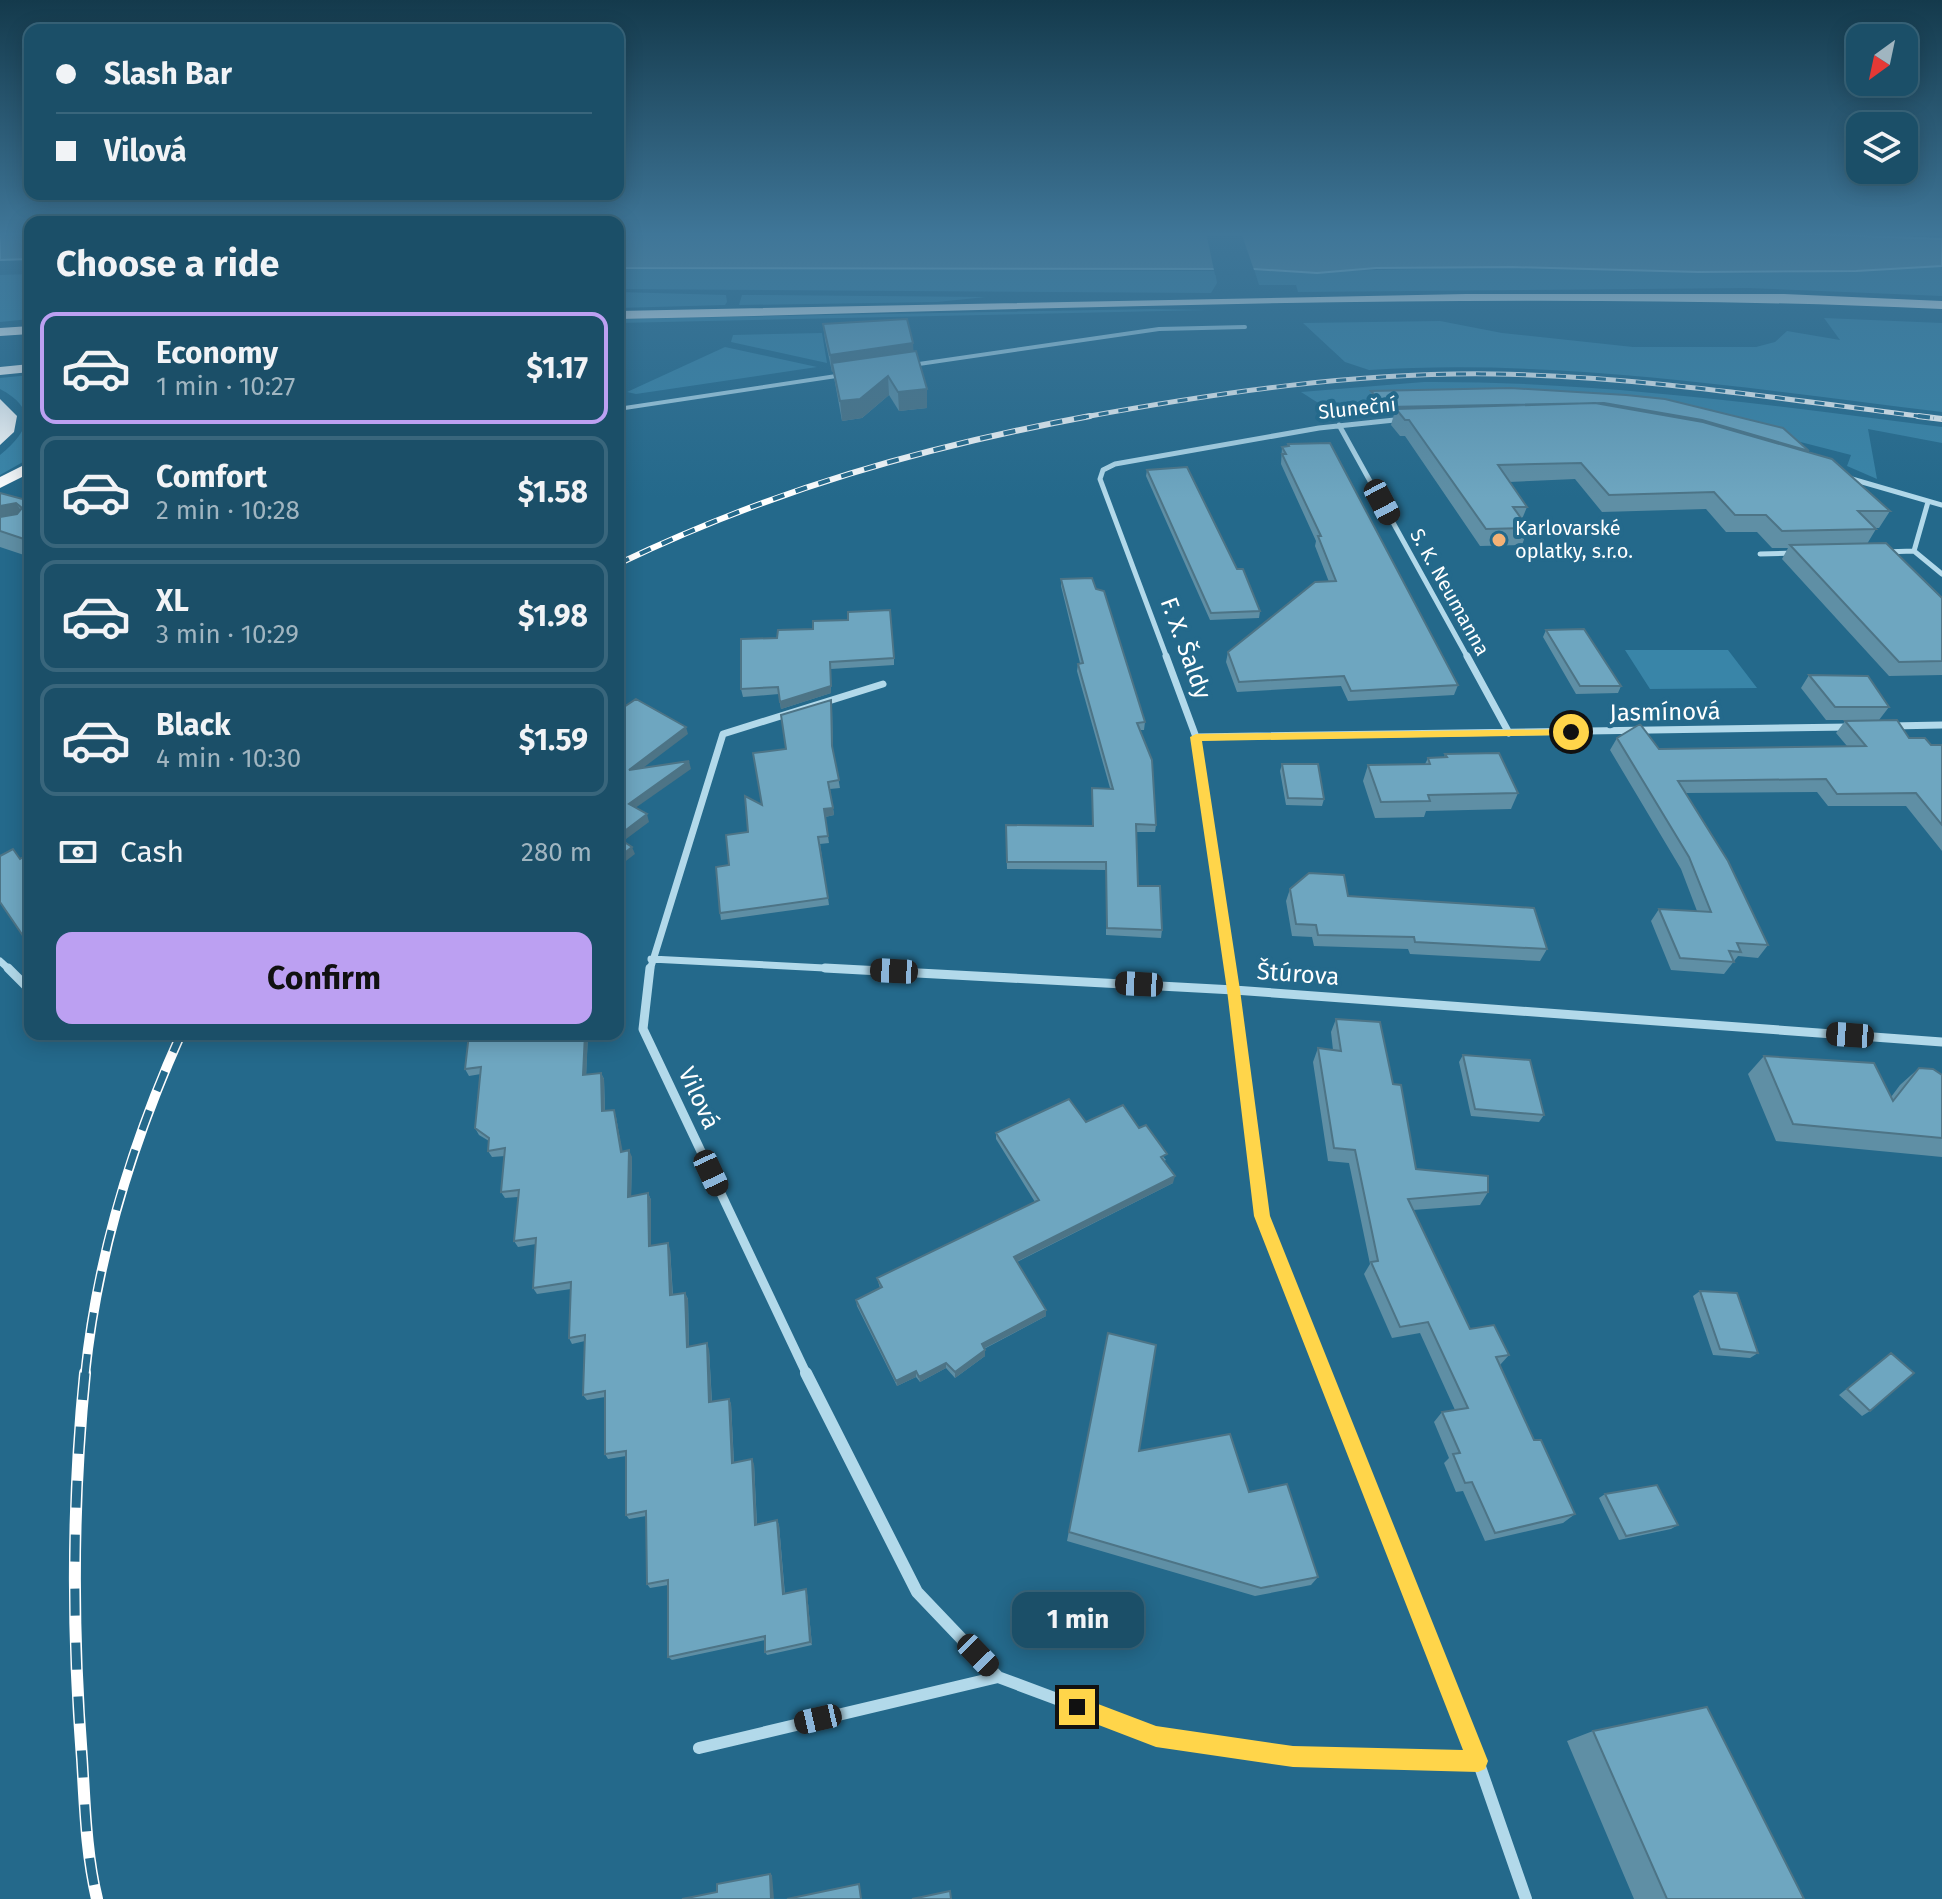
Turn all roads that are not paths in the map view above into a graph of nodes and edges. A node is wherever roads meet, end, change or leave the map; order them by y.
1 (1042, 321) edge
2 (1245, 327) dead end
3 (624, 329) edge
4 (24, 330) edge
5 (0, 332) edge
6 (24, 353) edge
7 (15, 354) dead end
8 (907, 366) edge
9 (24, 369) edge
10 (0, 371) edge
11 (848, 374) edge
12 (0, 403) edge
13 (624, 408) edge
14 (1419, 418) edge
15 (1339, 425) junction
16 (0, 441) edge
17 (24, 470) edge
18 (1103, 470) joint
19 (1839, 475) edge
20 (0, 483) edge
21 (1928, 502) junction
22 (1942, 505) edge
23 (1914, 551) junction
24 (1868, 552) edge
25 (1806, 553) edge
26 (1760, 554) dead end
27 (1942, 574) edge
28 (883, 684) dead end
29 (1942, 725) edge
30 (1865, 726) edge
31 (1880, 726) edge
32 (1509, 733) junction
33 (1196, 737) junction
34 (651, 959) junction
35 (0, 961) edge
36 (24, 984) edge
37 (1234, 990) junction
38 (1942, 1042) edge
39 (998, 1677) junction
40 (699, 1748) dead end
41 (1478, 1761) junction
42 (1526, 1899) edge

1 - 3 highway
2 - 8 street
4 - 5 highway
6 - 7 highway
9 - 10 highway
11 - 13 street
12 - 16 highway
14 - 15 street, Sluneční
15 - 18 street, Sluneční
15 - 32 street, S. K. Neumanna
17 - 20 highway
18 - 33 street, F. X. Šaldy
19 - 21 street
21 - 22 street
21 - 23 street
23 - 24 street
23 - 27 street
25 - 26 street
28 - 34 street, Vilová
29 - 31 street
30 - 32 street, Jasmínová
32 - 33 street, Jasmínová
33 - 37 street, F. X. Šaldy
34 - 37 street, Štúrova
34 - 39 street, Vilová
35 - 36 street
37 - 38 street, Štúrova
37 - 41 street, F. X. Šaldy
39 - 40 street
39 - 41 street, Vilová
41 - 42 street, F. X. Šaldy

